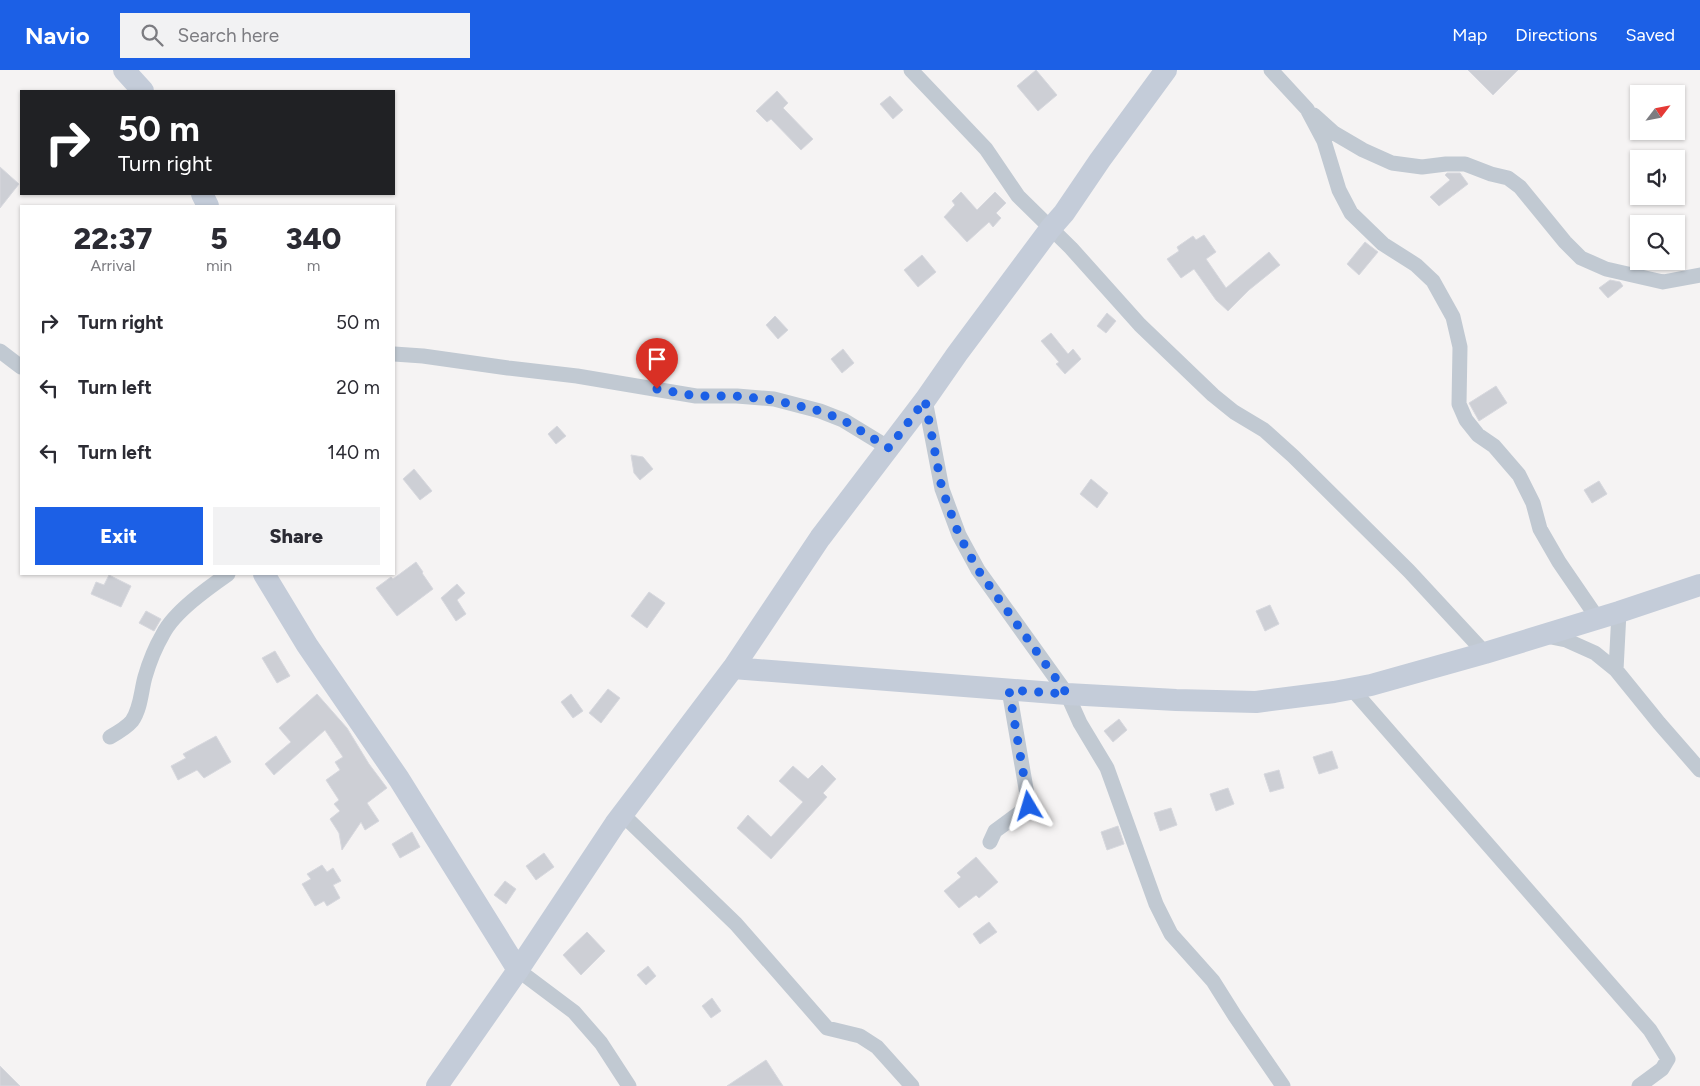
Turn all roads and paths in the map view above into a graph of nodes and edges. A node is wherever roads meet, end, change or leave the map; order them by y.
1 (124, 70) edge
2 (910, 70) edge
3 (1166, 70) edge
4 (1271, 70) edge
5 (142, 90) edge
6 (1307, 108) junction
7 (1050, 229) junction
8 (1700, 275) edge
9 (0, 351) edge
10 (395, 354) edge
11 (20, 366) edge
12 (925, 400) junction
13 (889, 448) junction
14 (227, 575) edge
15 (265, 575) edge
16 (1700, 585) edge
17 (1620, 612) junction
18 (1598, 619) junction
19 (1542, 636) junction
20 (1486, 653) junction
21 (733, 668) junction
22 (1616, 670) junction
23 (1352, 689) junction
24 (1009, 690) junction
25 (1067, 694) junction
26 (110, 738) dead end
27 (1700, 770) edge
28 (622, 814) junction
29 (990, 842) dead end
30 (518, 970) junction
31 (437, 1086) edge
32 (629, 1086) edge
33 (912, 1086) edge
34 (1283, 1086) edge
35 (1639, 1086) edge

1 - 5 street
2 - 7 street
3 - 7 street
4 - 6 street
6 - 8 street
6 - 18 street
7 - 12 street
7 - 20 street
9 - 11 street
10 - 13 street
12 - 13 street
12 - 25 street
13 - 21 street
14 - 26 street
15 - 30 street
16 - 17 street
17 - 18 street
17 - 22 street
18 - 19 street
19 - 20 street
19 - 22 street
20 - 23 street
21 - 24 street
21 - 28 street
22 - 27 street
23 - 25 street
23 - 35 street
24 - 25 street
24 - 29 street
25 - 34 street
28 - 30 street
28 - 33 street
30 - 31 street
30 - 32 street

